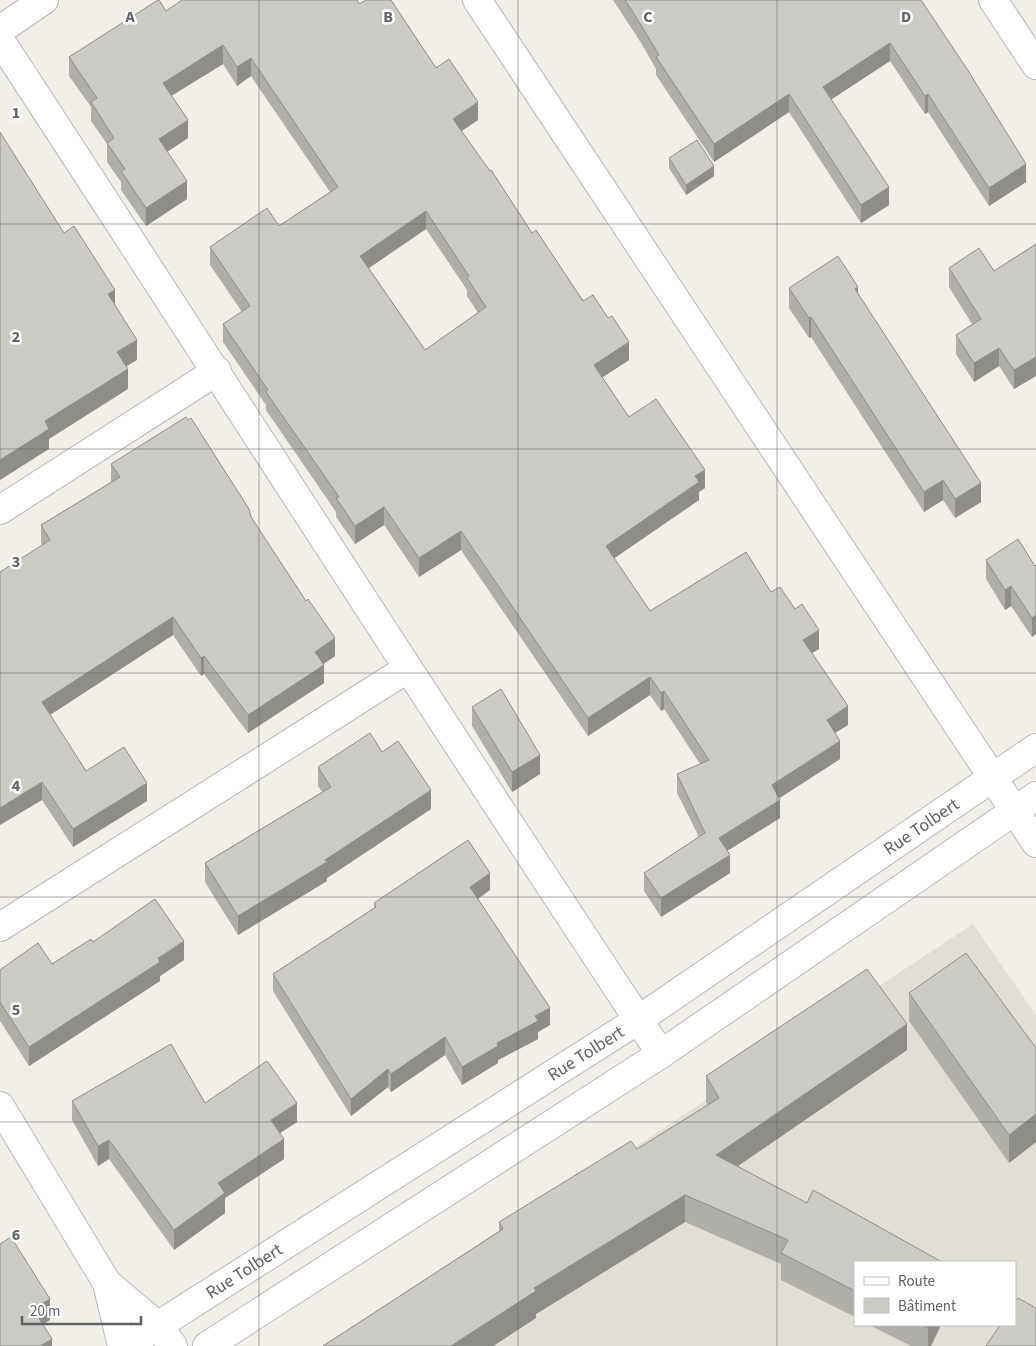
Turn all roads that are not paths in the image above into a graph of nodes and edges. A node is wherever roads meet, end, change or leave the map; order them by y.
1 (44, 0) edge
2 (476, 0) edge
3 (993, 0) edge
4 (0, 30) edge
5 (0, 40) edge
6 (1036, 65) edge
7 (217, 371) junction
8 (0, 510) edge
9 (407, 669) junction
10 (1036, 748) edge
11 (992, 777) junction
12 (1025, 803) edge
13 (1036, 843) edge
14 (0, 927) edge
15 (638, 1020) junction
16 (661, 1054) junction
17 (0, 1106) edge
18 (107, 1283) junction
19 (165, 1336) edge
20 (124, 1346) edge
21 (207, 1346) edge

1 - 4 street
2 - 11 street
3 - 6 street
5 - 7 street
7 - 8 street
7 - 9 street
9 - 14 street
9 - 15 street
10 - 11 street, Rue Tolbert
11 - 12 street
11 - 15 street, Rue Tolbert
12 - 13 street
12 - 16 street
15 - 16 street
15 - 19 street, Rue Tolbert
16 - 21 street
17 - 18 street
18 - 19 street
18 - 20 street
19 - 20 street, Rue Tolbert

